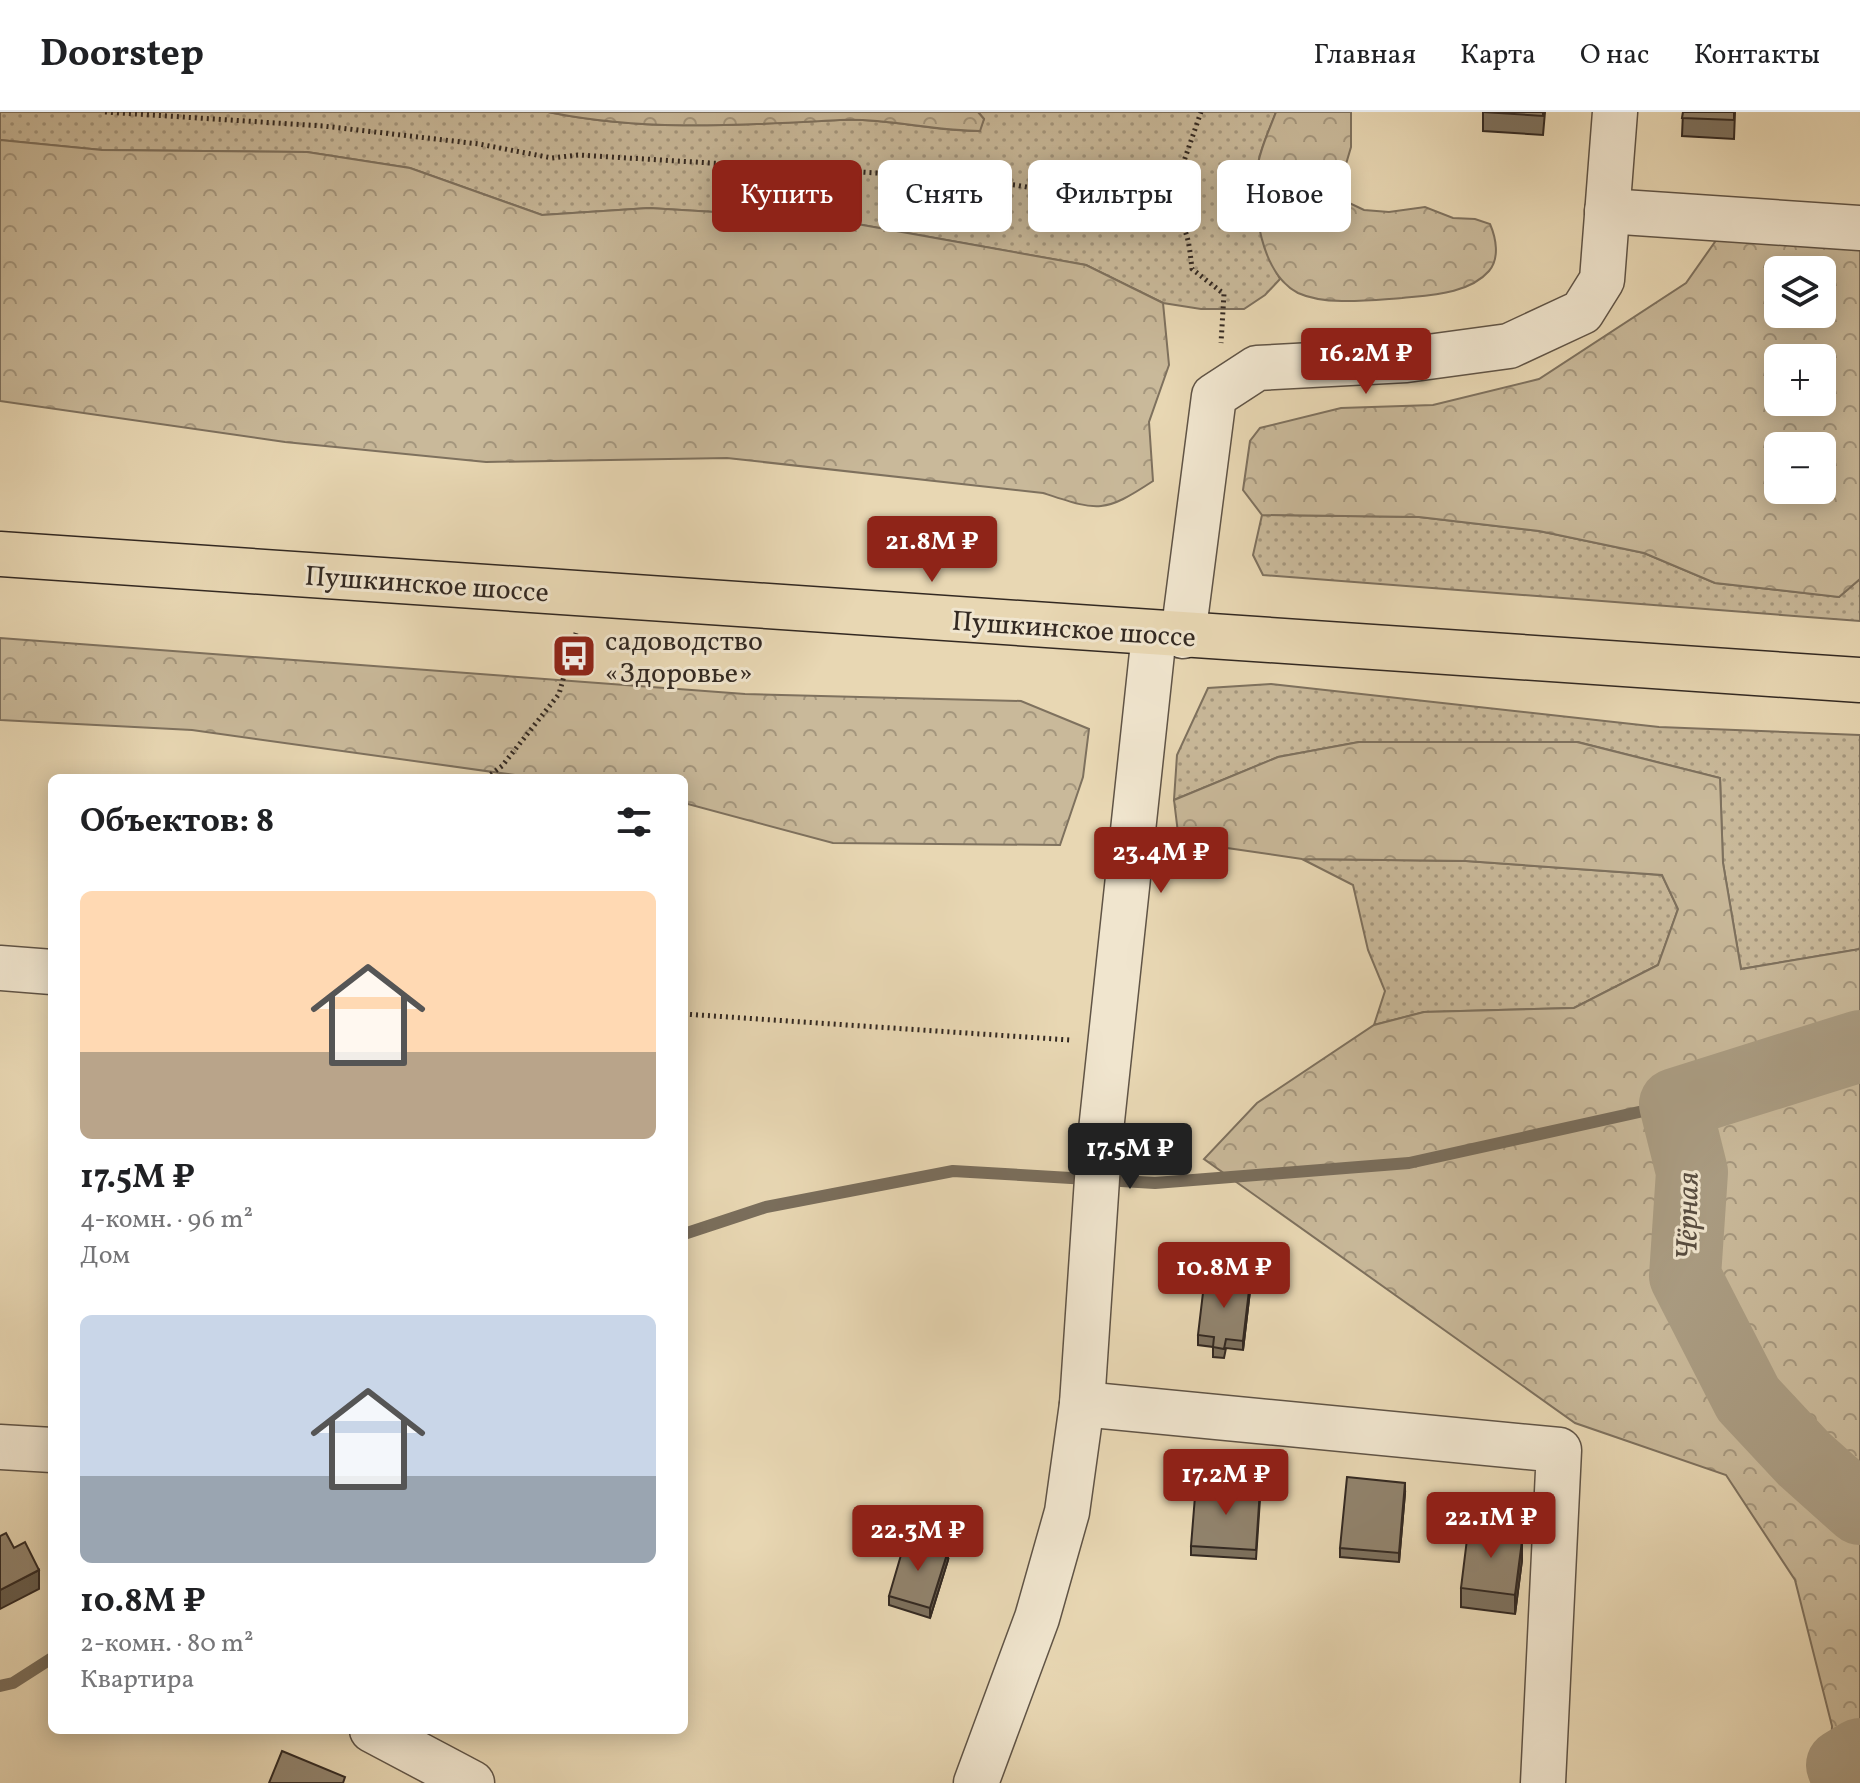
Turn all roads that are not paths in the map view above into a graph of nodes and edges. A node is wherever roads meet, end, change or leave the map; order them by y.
1 (1615, 112) edge
2 (1606, 226) junction
3 (1860, 228) edge
4 (0, 554) edge
5 (1168, 635) junction
6 (1860, 680) edge
7 (0, 968) edge
8 (48, 972) edge
9 (1082, 1404) junction
10 (0, 1447) edge
11 (48, 1450) edge
12 (380, 1734) edge
13 (472, 1783) edge
14 (976, 1783) edge
15 (1543, 1783) edge

1 - 2 street
2 - 3 street
2 - 5 street
4 - 5 main road, Пушкинское шоссе
5 - 6 main road, Пушкинское шоссе
5 - 9 street
7 - 8 street
9 - 14 street
9 - 15 street
10 - 11 street
12 - 13 street

